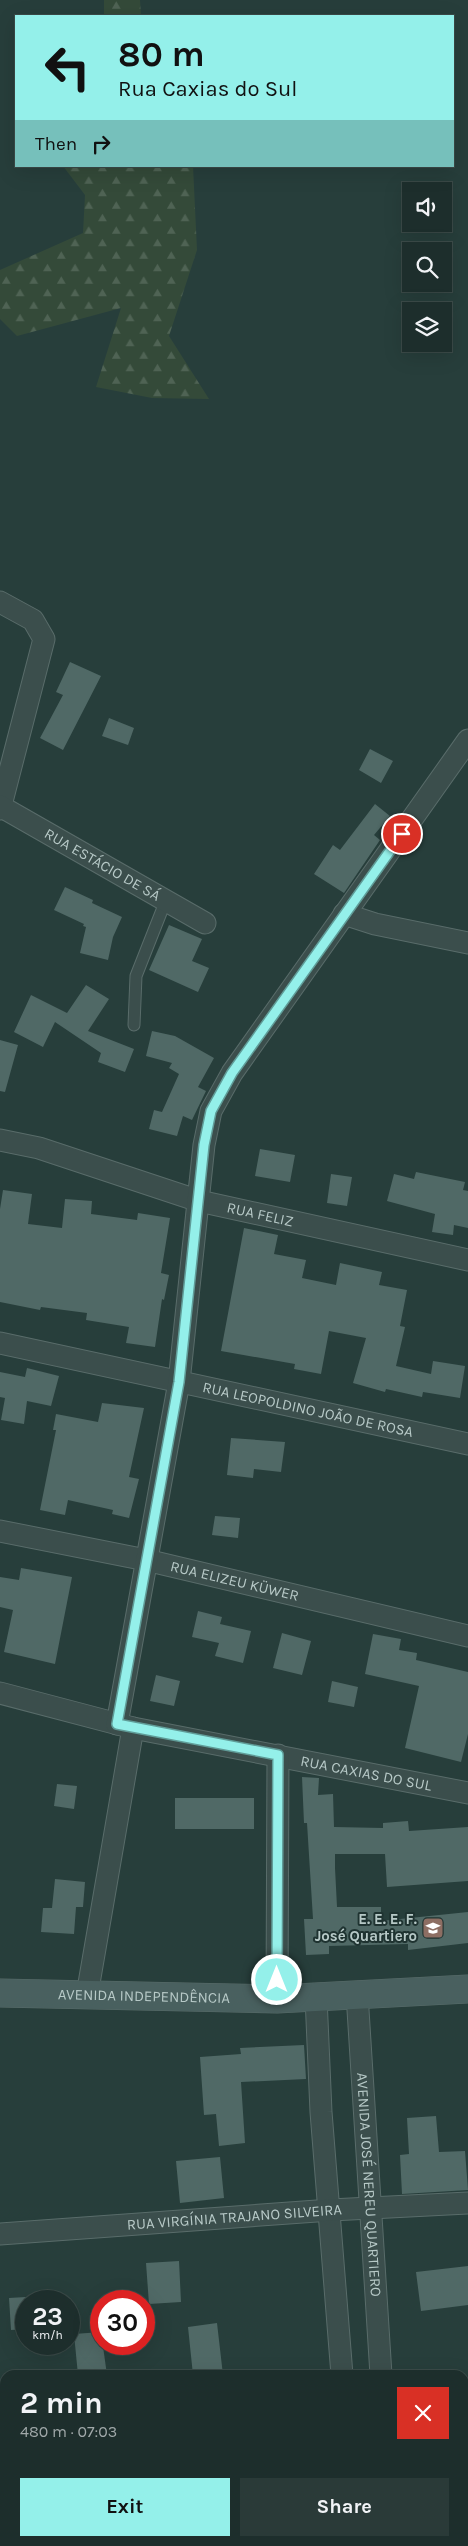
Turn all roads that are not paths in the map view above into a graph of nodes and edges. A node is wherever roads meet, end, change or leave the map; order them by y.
1 (0, 602) edge
2 (468, 740) edge
3 (0, 807) edge
4 (166, 900) junction
5 (344, 914) junction
6 (205, 923) dead end
7 (468, 943) edge
8 (134, 1025) dead end
9 (0, 1140) edge
10 (199, 1201) junction
11 (468, 1260) edge
12 (0, 1343) edge
13 (179, 1382) junction
14 (468, 1444) edge
15 (0, 1531) edge
16 (146, 1560) junction
17 (468, 1636) edge
18 (0, 1694) edge
19 (125, 1726) junction
20 (278, 1755) junction
21 (468, 1793) edge
22 (468, 1989) edge
23 (0, 1993) edge
24 (356, 1994) junction
25 (87, 1995) junction
26 (316, 1996) junction
27 (277, 1999) junction
28 (468, 2203) edge
29 (371, 2209) junction
30 (331, 2210) junction
31 (0, 2234) edge
32 (342, 2370) edge
33 (381, 2370) edge

1 - 3 street
2 - 5 street
3 - 4 street, RUA ESTÁCIO DE SÁ
4 - 6 street, RUA ESTÁCIO DE SÁ
4 - 8 lane
5 - 7 street
5 - 10 street
9 - 10 street, RUA FELIZ
10 - 11 street, RUA FELIZ
10 - 13 street
12 - 13 street, RUA LEOPOLDINO JOÃO DE ROSA
13 - 14 street, RUA LEOPOLDINO JOÃO DE ROSA
13 - 16 street
15 - 16 street, RUA ELIZEU KÜWER
16 - 17 street, RUA ELIZEU KÜWER
16 - 19 street
18 - 19 street, RUA CAXIAS DO SUL
19 - 20 street, RUA CAXIAS DO SUL
19 - 25 street
20 - 21 street, RUA CAXIAS DO SUL
20 - 27 street
22 - 24 street, AVENIDA INDEPENDÊNCIA
23 - 25 street, AVENIDA INDEPENDÊNCIA
24 - 26 street, AVENIDA INDEPENDÊNCIA
24 - 29 street, AVENIDA JOSÉ NEREU QUARTIERO
25 - 27 street, AVENIDA INDEPENDÊNCIA
26 - 27 street, AVENIDA INDEPENDÊNCIA
26 - 30 street
28 - 29 street, RUA VIRGÍNIA TRAJANO SILVEIRA
29 - 30 street, RUA VIRGÍNIA TRAJANO SILVEIRA
29 - 33 street, AVENIDA JOSÉ NEREU QUARTIERO
30 - 31 street, RUA VIRGÍNIA TRAJANO SILVEIRA
30 - 32 street

